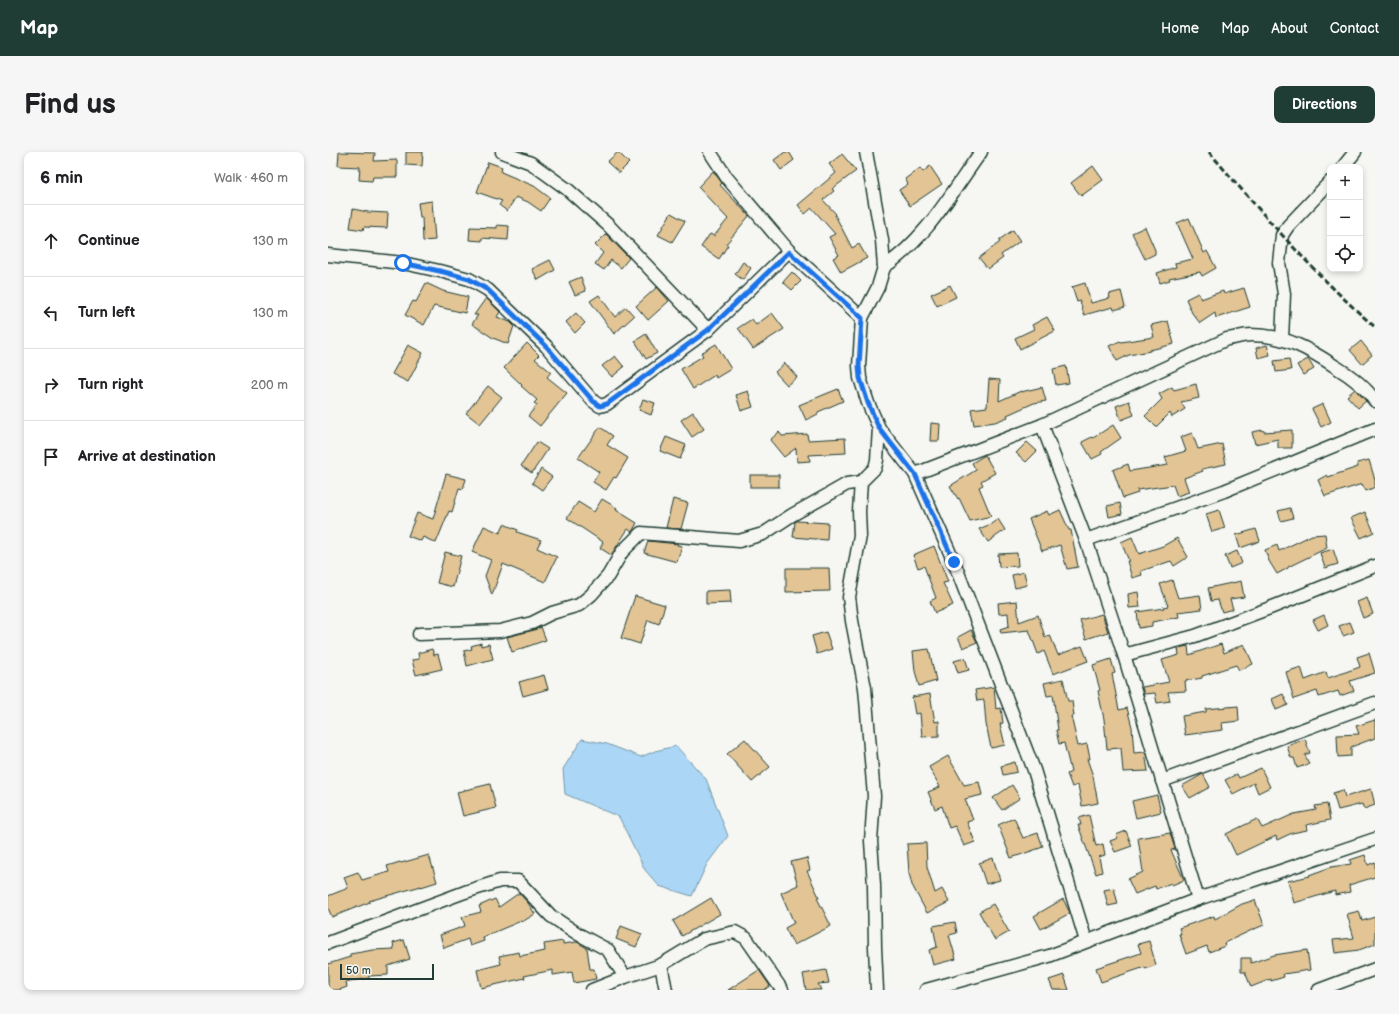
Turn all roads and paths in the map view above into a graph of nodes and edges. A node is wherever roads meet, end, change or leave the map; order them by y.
1 (502, 152) edge
2 (710, 152) edge
3 (866, 152) edge
4 (981, 152) edge
5 (1355, 152) edge
6 (1345, 164) edge
7 (1327, 185) edge
8 (789, 252) junction
9 (328, 255) edge
10 (884, 267) junction
11 (862, 318) junction
12 (708, 330) junction
13 (1282, 339) junction
14 (1375, 401) edge
15 (1042, 425) junction
16 (879, 428) junction
17 (1375, 429) edge
18 (915, 474) junction
19 (861, 482) junction
20 (1086, 540) junction
21 (1375, 566) edge
22 (419, 634) dead end
23 (1124, 655) junction
24 (1375, 703) edge
25 (1162, 781) junction
26 (1375, 839) edge
27 (1198, 899) junction
28 (1086, 941) junction
29 (328, 944) edge
30 (661, 965) junction
31 (1375, 969) edge
32 (625, 977) junction
33 (592, 990) edge
34 (666, 990) edge
35 (782, 990) edge
36 (877, 990) edge
37 (926, 990) edge
38 (1319, 990) edge

1 - 12 street
2 - 8 street
3 - 10 street
4 - 10 street
5 - 6 street
7 - 13 street
8 - 11 street
8 - 12 street
9 - 12 street
10 - 11 street
11 - 16 street
13 - 14 street
13 - 15 street
15 - 18 street
15 - 20 street
16 - 18 street
16 - 19 street
17 - 20 street
18 - 28 street
19 - 22 street
19 - 36 street
20 - 23 street
21 - 23 street
23 - 25 street
24 - 25 street
25 - 27 street
26 - 27 street
27 - 28 street
28 - 37 street
29 - 32 street
30 - 32 street
30 - 34 street
30 - 35 street
31 - 38 street
32 - 33 street

